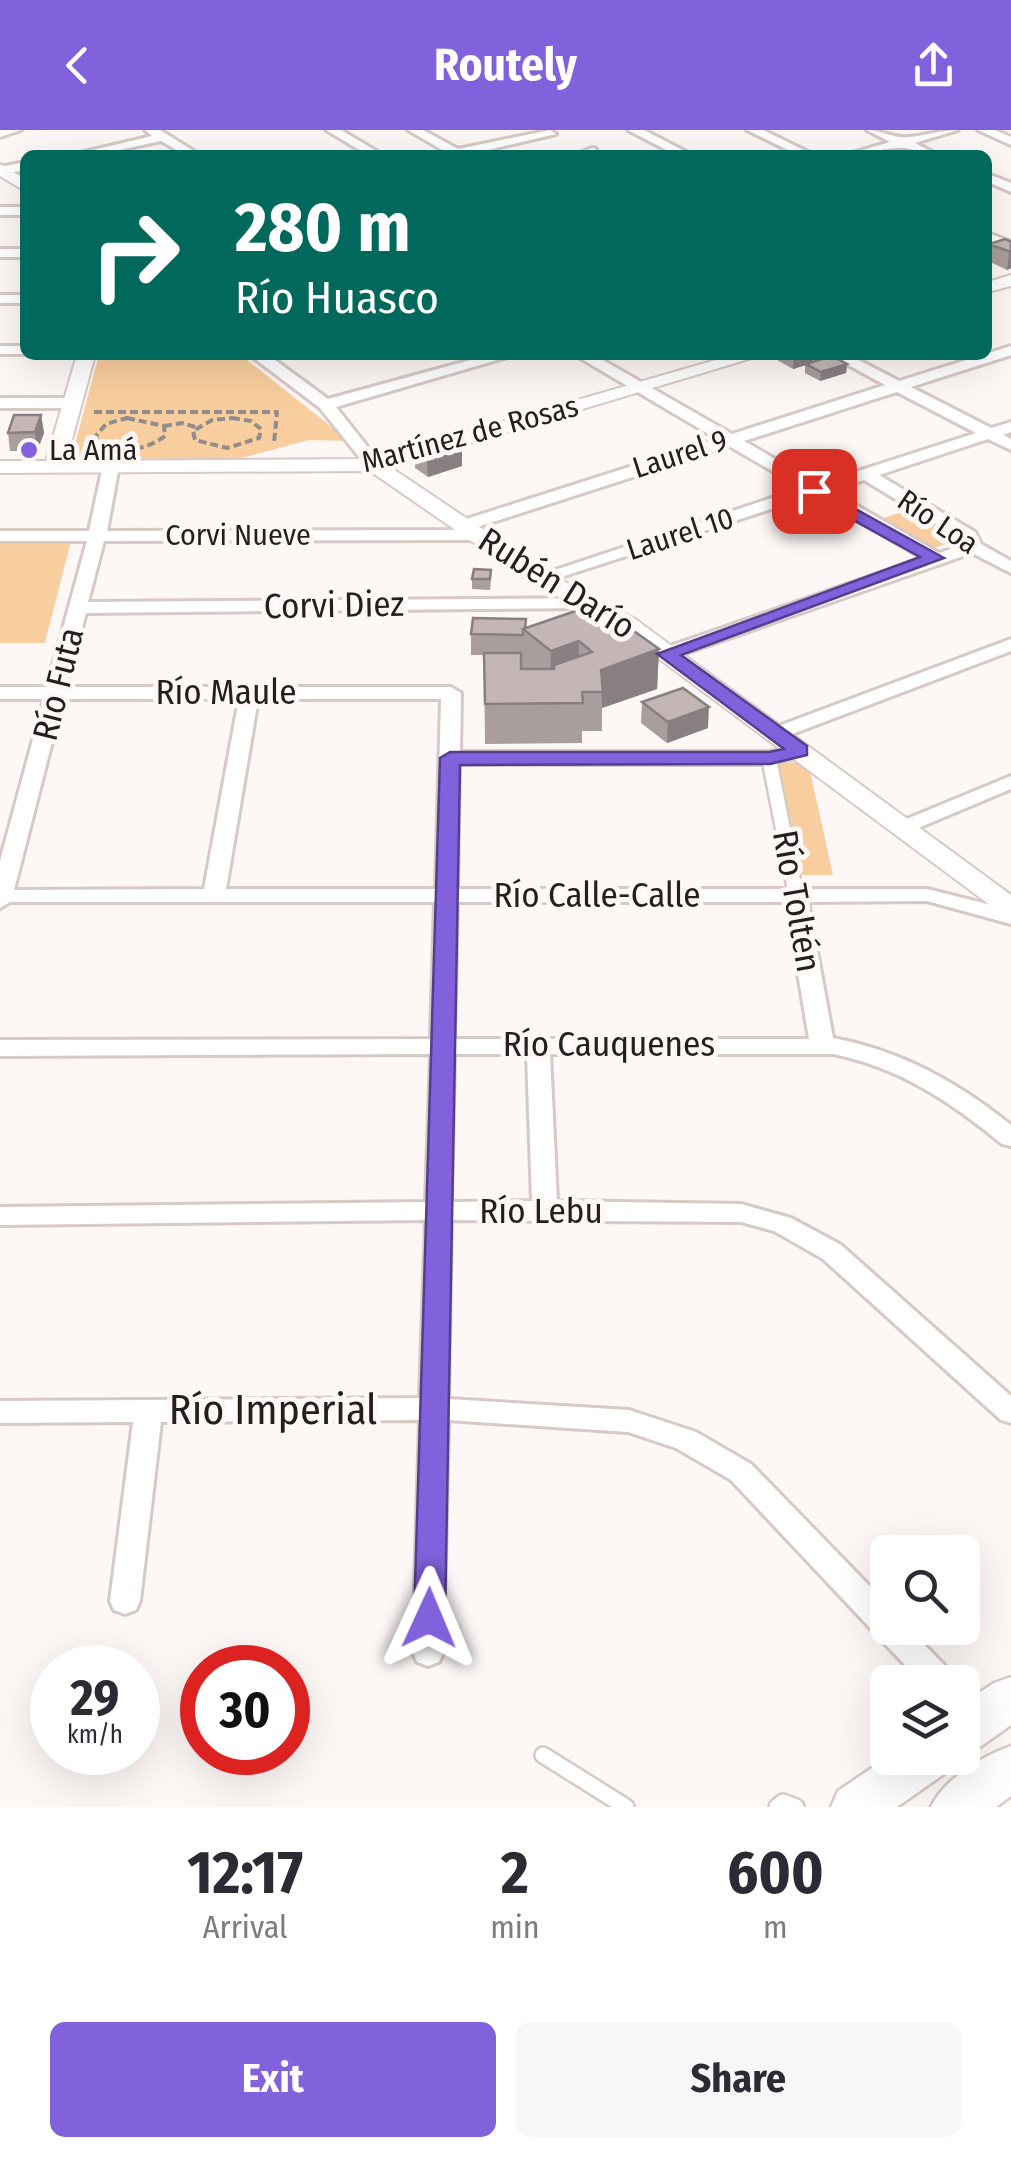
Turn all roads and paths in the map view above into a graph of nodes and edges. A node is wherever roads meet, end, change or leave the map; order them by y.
1 (15, 130) edge
2 (332, 130) edge
3 (634, 130) edge
4 (753, 130) edge
5 (873, 130) edge
6 (952, 130) edge
7 (984, 130) edge
8 (423, 131) edge
9 (0, 133) edge
10 (157, 134) edge
11 (550, 134) dead end
12 (1011, 141) edge
13 (902, 142) junction
14 (97, 150) edge
15 (185, 150) edge
16 (368, 150) edge
17 (452, 150) edge
18 (476, 150) edge
19 (676, 150) edge
20 (797, 150) edge
21 (871, 150) edge
22 (920, 150) edge
23 (84, 360) edge
24 (273, 360) edge
25 (488, 360) edge
26 (591, 360) edge
27 (736, 360) edge
28 (848, 360) edge
29 (977, 360) edge
30 (896, 384) junction
31 (639, 388) junction
32 (0, 403) edge
33 (70, 403) junction
34 (326, 406) junction
35 (91, 412) dead end
36 (164, 426) junction
37 (197, 427) junction
38 (1011, 427) edge
39 (990, 434) junction
40 (724, 440) junction
41 (274, 443) dead end
42 (1011, 445) edge
43 (374, 465) junction
44 (111, 466) junction
45 (0, 467) edge
46 (54, 467) junction
47 (866, 474) junction
48 (814, 491) junction
49 (470, 530) junction
50 (0, 536) edge
51 (97, 536) junction
52 (973, 547) junction
53 (935, 558) junction
54 (1011, 568) edge
55 (540, 578) junction
56 (591, 602) junction
57 (77, 608) junction
58 (1011, 645) edge
59 (666, 654) junction
60 (250, 692) junction
61 (0, 693) edge
62 (56, 693) junction
63 (775, 734) junction
64 (800, 751) junction
65 (450, 758) junction
66 (770, 758) junction
67 (1011, 782) edge
68 (904, 827) junction
69 (446, 895) junction
70 (796, 895) junction
71 (214, 896) junction
72 (0, 897) edge
73 (1011, 908) edge
74 (1011, 917) edge
75 (442, 1044) junction
76 (538, 1044) junction
77 (822, 1045) junction
78 (0, 1048) edge
79 (1011, 1138) edge
80 (545, 1210) junction
81 (438, 1211) junction
82 (0, 1216) edge
83 (434, 1409) junction
84 (148, 1411) junction
85 (0, 1412) edge
86 (1011, 1412) edge
87 (124, 1601) dead end
88 (870, 1608) edge
89 (905, 1645) edge
90 (428, 1653) dead end
91 (925, 1665) edge
92 (543, 1755) dead end
93 (1011, 1768) edge
94 (902, 1775) edge
95 (626, 1807) edge
96 (777, 1807) edge
97 (796, 1807) edge
98 (856, 1807) edge
99 (956, 1807) edge

1 - 9 street
2 - 16 street
3 - 19 street
4 - 20 street
5 - 13 street
6 - 13 street
7 - 12 street
8 - 17 street
10 - 14 street
10 - 15 street
11 - 18 street
13 - 21 street
13 - 22 street
23 - 33 street
24 - 34 street, Rubén Darío
25 - 34 street
26 - 31 street
27 - 31 street, Martínez de Rosas
28 - 30 street
29 - 30 street, Laurel 9
30 - 39 street
30 - 40 street, Laurel 9
31 - 40 street
31 - 43 street, Martínez de Rosas
32 - 33 street
33 - 46 street
34 - 43 street, Rubén Darío
35 - 41 path
36 - 36 path
36 - 37 path
37 - 37 path
38 - 39 street, Laurel 10
39 - 42 street
39 - 47 street, Laurel 10
40 - 48 street
40 - 49 street, Laurel 9
43 - 44 street, Martínez de Rosas
43 - 49 street, Rubén Darío
44 - 46 street, Martínez de Rosas
44 - 51 street, Río Futa
45 - 46 street, Martínez de Rosas
47 - 48 street, Laurel 10
47 - 52 street, Río Loa
48 - 53 street
48 - 55 street, Laurel 10
49 - 51 street, Corvi Nueve
49 - 55 street, Rubén Darío
50 - 51 street, Corvi Nueve
51 - 57 street, Río Futa
52 - 53 street
52 - 54 street, Río Loa
53 - 59 street
55 - 56 street, Rubén Darío
56 - 57 street, Corvi Diez
56 - 59 street, Rubén Darío
57 - 62 street, Río Futa
58 - 63 street
59 - 63 street, Rubén Darío
60 - 62 street, Río Maule
60 - 65 street, Río Maule
60 - 71 street
61 - 62 street, Río Maule
62 - 72 street, Río Futa
63 - 64 street, Rubén Darío
64 - 66 street
64 - 68 street, Rubén Darío
65 - 66 street
65 - 69 street
66 - 70 street, Río Toltén
67 - 68 street
68 - 73 street, Rubén Darío
69 - 70 street, Río Calle-Calle
69 - 71 street, Río Calle-Calle
69 - 75 street
70 - 74 street, Río Calle-Calle
70 - 77 street, Río Toltén
71 - 72 street, Río Calle-Calle
75 - 76 street, Río Cauquenes
75 - 78 street, Río Cauquenes
75 - 81 street
76 - 77 street, Río Cauquenes
76 - 80 street
77 - 79 street, Río Cauquenes
80 - 81 street, Río Lebu
80 - 86 street, Río Lebu
81 - 82 street, Río Lebu
81 - 83 street
83 - 84 street, Río Imperial
83 - 88 street, Río Imperial
83 - 90 street
84 - 85 street, Río Imperial
84 - 87 street
89 - 91 street, Río Imperial
92 - 95 lane
93 - 99 highway
94 - 98 highway
96 - 97 lane

